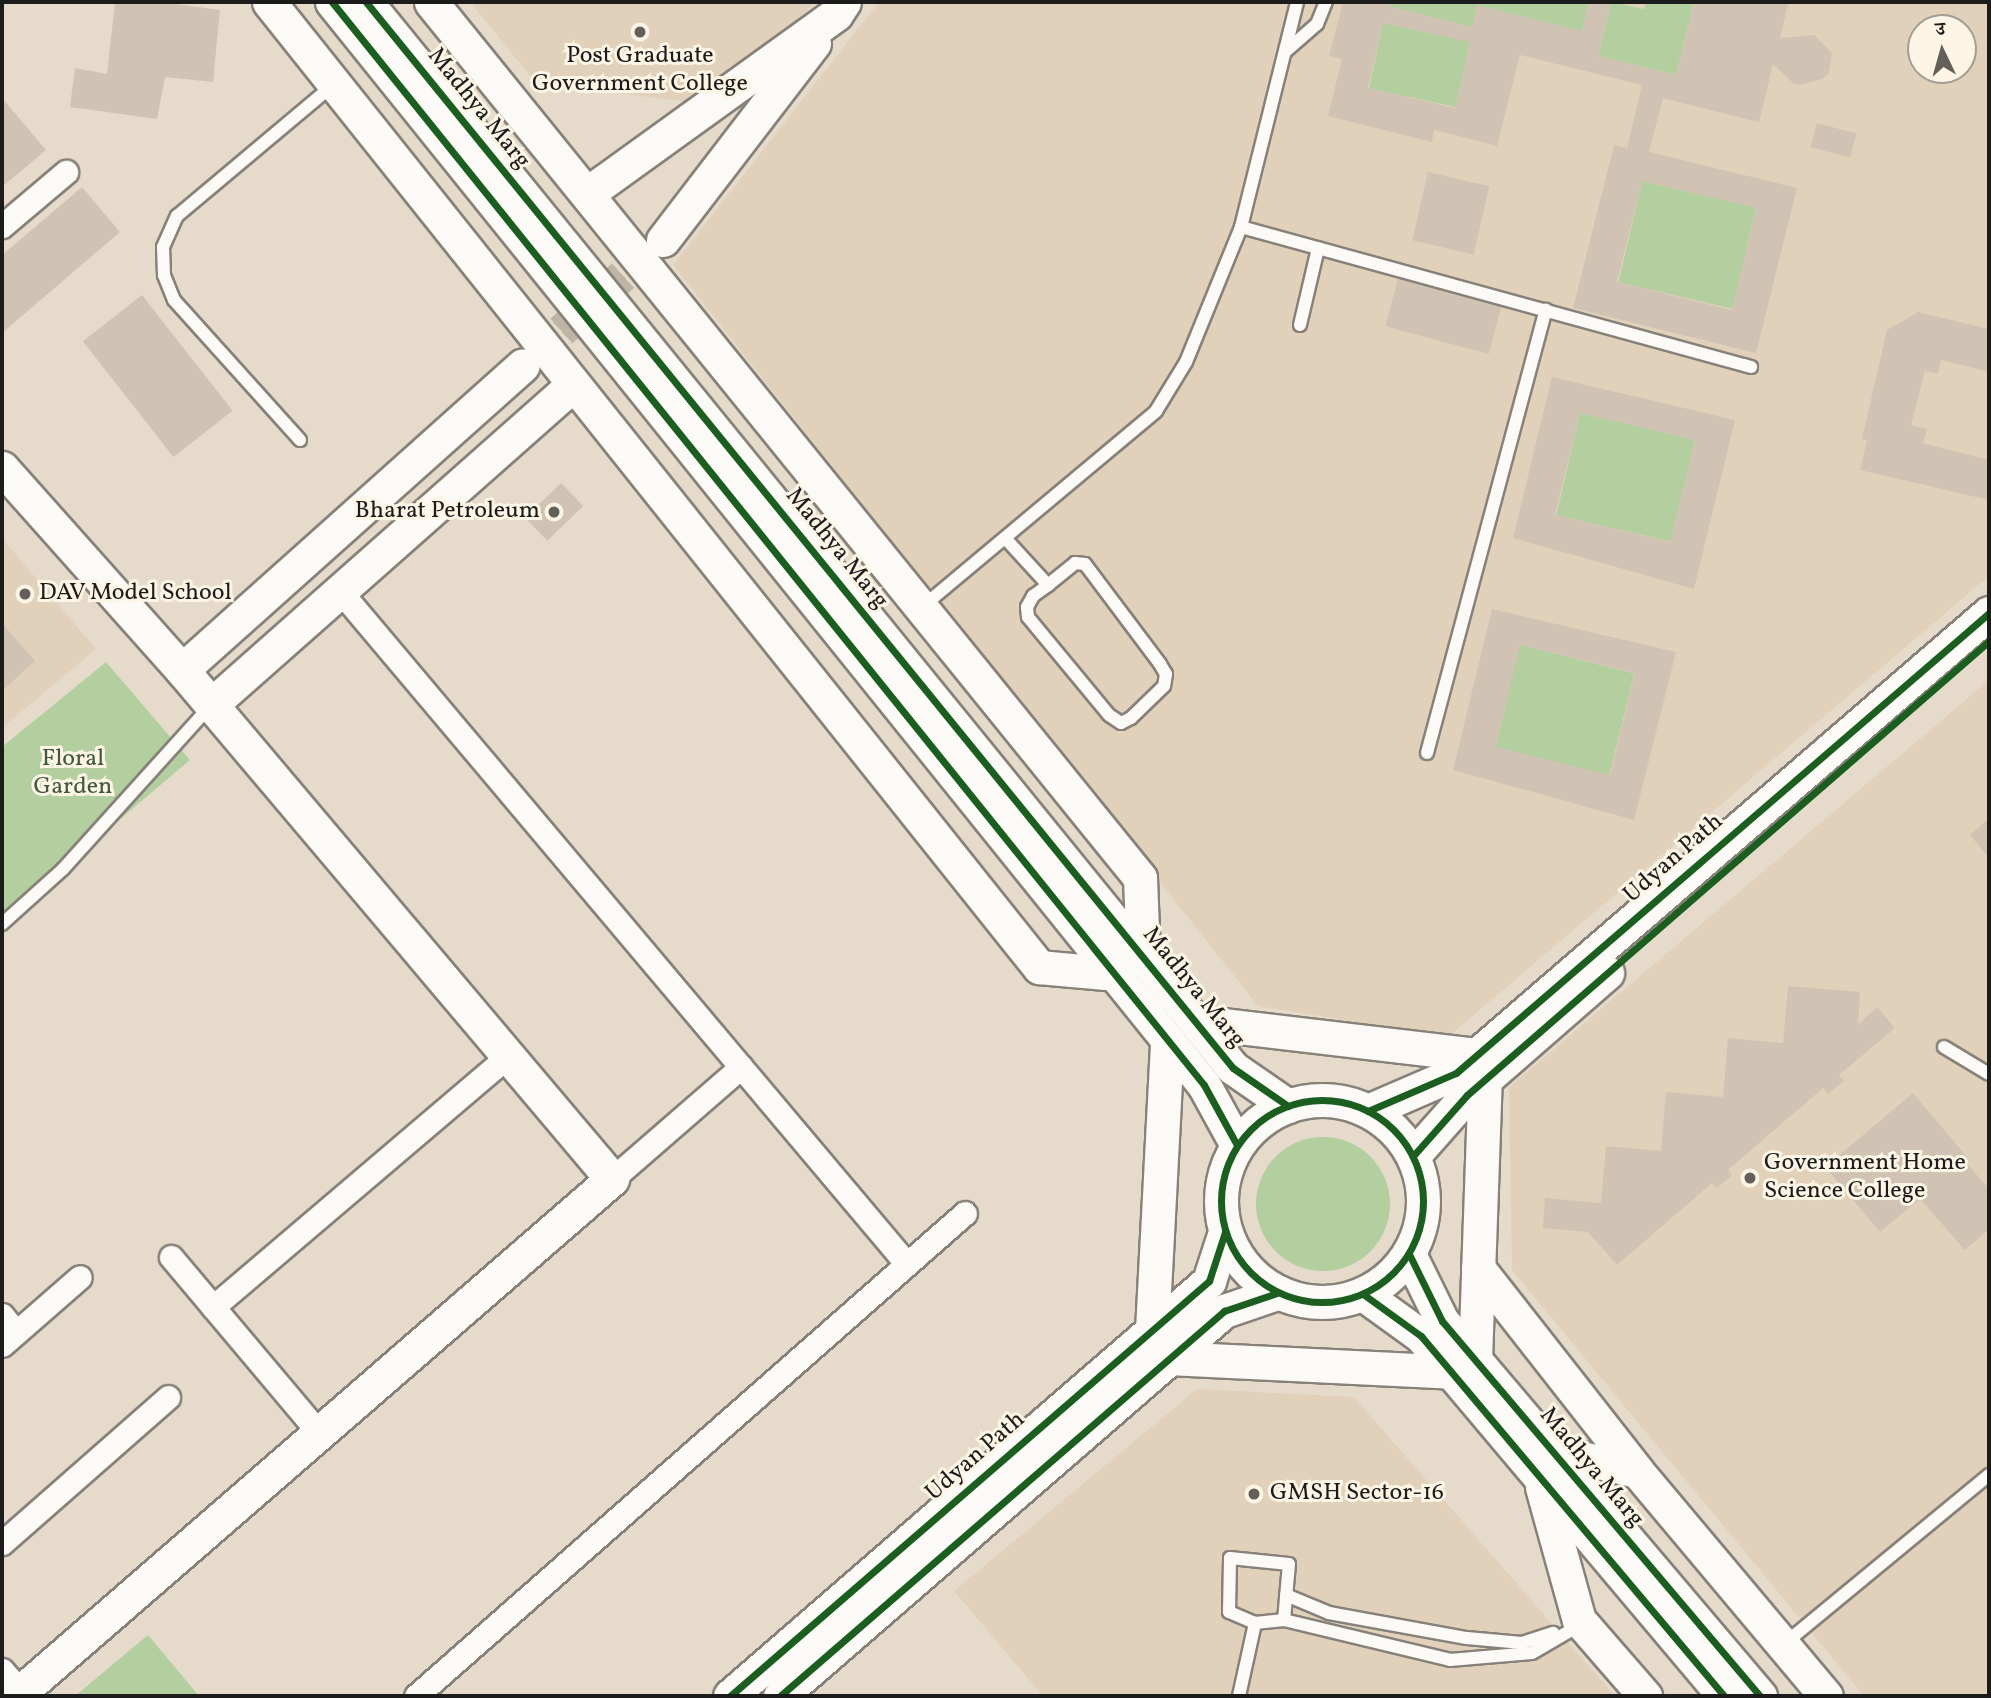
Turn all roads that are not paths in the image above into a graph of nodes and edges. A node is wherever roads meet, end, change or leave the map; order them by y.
1 (269, 2) edge
2 (332, 2) edge
3 (366, 2) edge
4 (431, 2) edge
5 (1297, 2) edge
6 (1326, 2) edge
7 (840, 8) edge
8 (1286, 51) junction
9 (333, 85) junction
10 (66, 172) dead end
11 (588, 193) junction
12 (2, 226) edge
13 (1241, 227) junction
14 (663, 240) tunnel mouth
15 (1318, 248) junction
16 (1546, 310) junction
17 (1300, 325) dead end
18 (523, 365) tunnel mouth
19 (1751, 367) dead end
20 (573, 385) junction
21 (300, 440) dead end
22 (2, 468) edge
23 (1005, 538) junction
24 (1048, 585) junction
25 (340, 591) junction
26 (922, 607) junction
27 (1989, 613) edge
28 (1989, 642) edge
29 (182, 670) junction
30 (211, 705) junction
31 (1427, 753) dead end
32 (2, 924) edge
33 (1143, 956) junction
34 (1114, 974) junction
35 (1196, 1023) junction
36 (1167, 1040) junction
37 (1944, 1046) dead end
38 (508, 1056) junction
39 (741, 1067) junction
40 (1480, 1067) junction
41 (1989, 1074) edge
42 (1288, 1106) junction
43 (1368, 1111) junction
44 (1237, 1145) junction
45 (1413, 1156) junction
46 (612, 1179) junction
47 (965, 1213) dead end
48 (1225, 1232) junction
49 (1409, 1254) junction
50 (171, 1257) dead end
51 (907, 1264) junction
52 (1478, 1268) junction
53 (80, 1277) dead end
54 (1277, 1293) junction
55 (1363, 1294) junction
56 (213, 1307) junction
57 (1152, 1330) junction
58 (6, 1331) edge
59 (1169, 1358) junction
60 (1463, 1366) junction
61 (169, 1396) dead end
62 (319, 1433) junction
63 (1545, 1463) junction
64 (1637, 1471) junction
65 (1989, 1475) edge
66 (2, 1544) edge
67 (1286, 1595) junction
68 (1284, 1620) junction
69 (1579, 1620) junction
70 (1255, 1623) junction
71 (1782, 1645) junction
72 (16, 1689) edge
73 (416, 1696) edge
74 (730, 1696) edge
75 (780, 1696) edge
76 (1239, 1696) edge
77 (1645, 1696) edge
78 (1724, 1696) edge
79 (1760, 1696) edge
80 (1826, 1696) edge

1 - 9 main road
2 - 34 main road, Madhya Marg
3 - 33 main road, Madhya Marg
4 - 11 main road
5 - 8 lane
6 - 8 lane
7 - 11 main road
7 - 14 main road
8 - 13 lane
9 - 20 main road
9 - 21 lane
10 - 12 street
11 - 26 main road
13 - 15 lane
13 - 23 lane
15 - 16 lane
15 - 17 lane
16 - 19 lane
16 - 31 lane
18 - 29 main road
20 - 25 main road
20 - 34 main road
22 - 29 main road
23 - 24 lane
23 - 26 lane
24 - 24 lane
25 - 30 main road
25 - 39 street
26 - 33 main road
27 - 40 main road, Udyan Path
28 - 40 main road, Udyan Path
29 - 30 main road
30 - 32 lane
30 - 38 main road
33 - 35 main road, Madhya Marg
34 - 36 main road, Madhya Marg
35 - 40 main road
35 - 42 main road, Madhya Marg
36 - 44 main road, Madhya Marg
36 - 57 main road
37 - 41 lane
38 - 46 main road
38 - 56 street
39 - 46 street
39 - 51 street
40 - 43 main road, Udyan Path
40 - 45 main road, Udyan Path
40 - 52 main road
42 - 43 main road
42 - 44 main road
43 - 45 main road
44 - 48 main road
45 - 49 main road
46 - 62 main road
47 - 51 street
48 - 54 main road
48 - 57 main road, Udyan Path
49 - 55 main road
49 - 60 main road, Madhya Marg
50 - 56 street
51 - 73 street
52 - 60 main road
52 - 64 main road
53 - 58 street
54 - 55 main road
54 - 59 main road
55 - 60 main road, Madhya Marg
56 - 62 street
57 - 74 main road, Udyan Path
59 - 60 main road
59 - 75 main road
60 - 63 main road, Madhya Marg
61 - 66 street
62 - 72 main road
63 - 64 main road
63 - 69 main road
63 - 78 main road, Madhya Marg
63 - 79 main road, Madhya Marg
64 - 71 main road
65 - 71 lane
67 - 68 lane
67 - 69 lane
67 - 70 lane
68 - 69 lane
68 - 70 lane
69 - 77 main road
70 - 76 lane
71 - 80 main road

